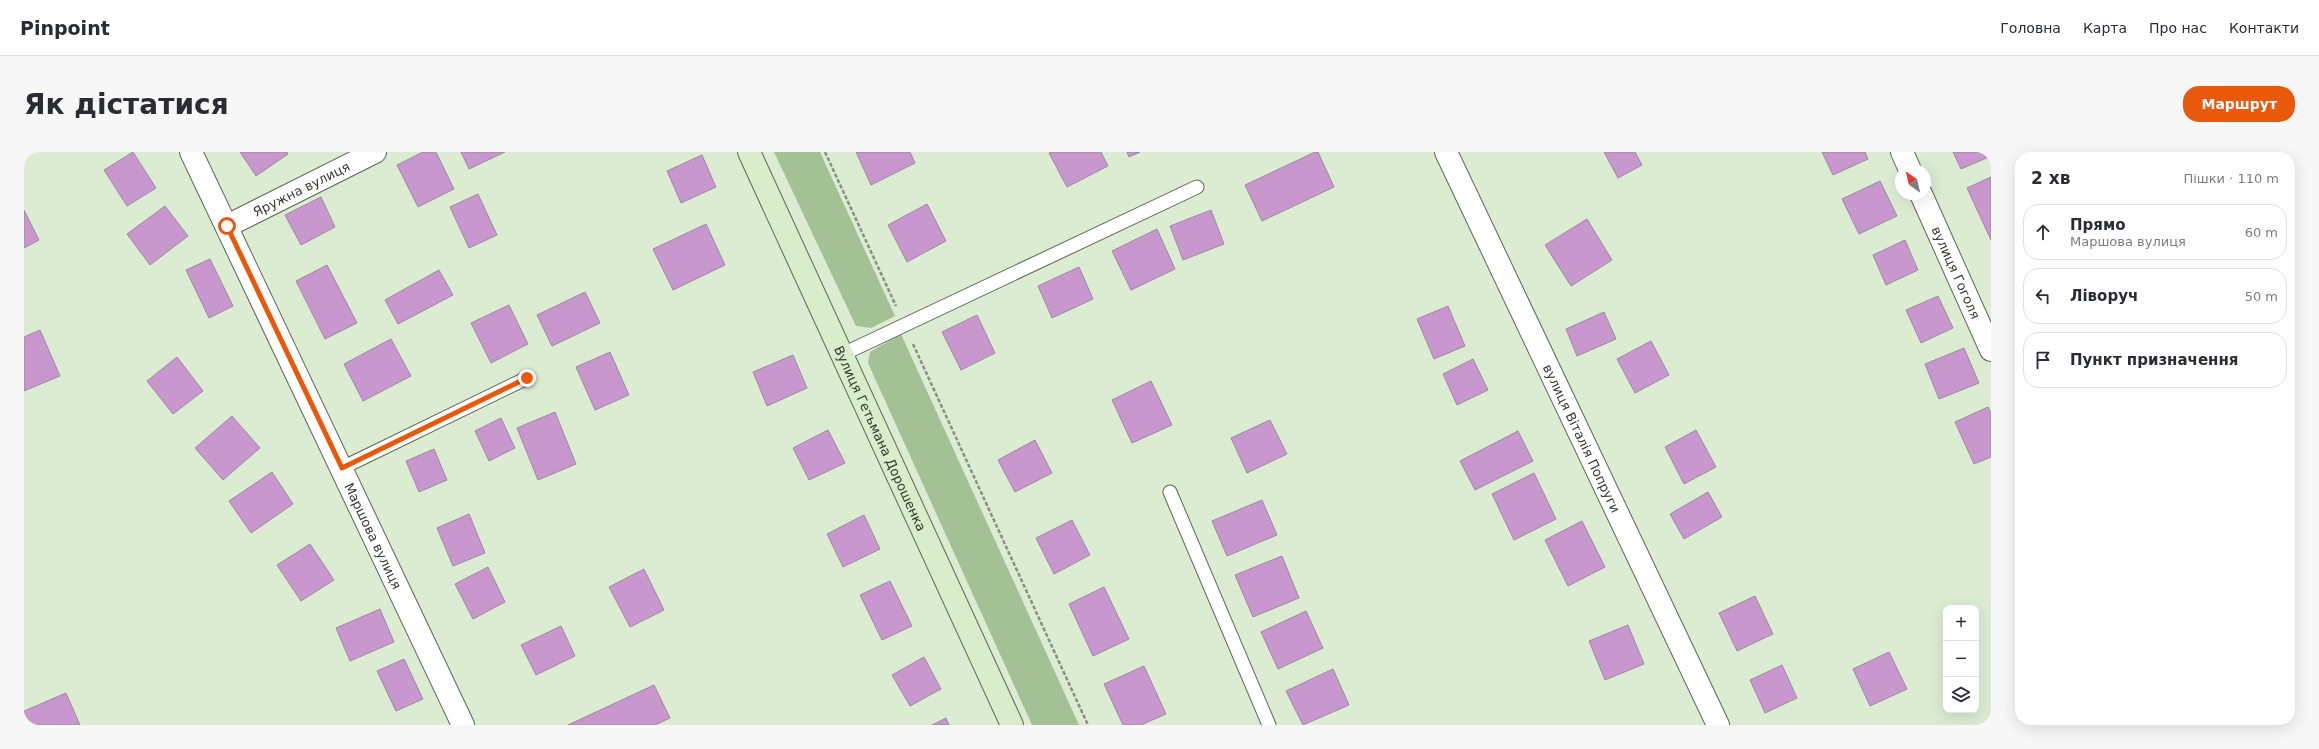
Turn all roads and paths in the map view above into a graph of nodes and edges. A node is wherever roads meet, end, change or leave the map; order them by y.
1 (191, 152) edge
2 (375, 152) edge
3 (749, 152) edge
4 (825, 152) edge
5 (1446, 152) edge
6 (1902, 152) edge
7 (1907, 164) edge
8 (1197, 187) dead end
9 (1924, 200) edge
10 (227, 226) junction
11 (904, 324) junction
12 (1991, 350) edge
13 (841, 355) junction
14 (527, 378) dead end
15 (342, 468) junction
16 (1170, 492) dead end
17 (463, 725) edge
18 (1012, 725) edge
19 (1088, 725) edge
20 (1269, 725) edge
21 (1718, 725) edge

1 - 10 street, Маршова вулиця
2 - 10 street, Яружна вулиця
3 - 13 street, Вулиця Гетьмана Дорошенка
4 - 11 path
5 - 21 street, вулиця Віталія Попруги
6 - 7 street
8 - 11 lane
9 - 12 street, вулиця Гоголя
10 - 15 street, Маршова вулиця
11 - 13 lane
11 - 19 path
13 - 18 street, Вулиця Гетьмана Дорошенка
14 - 15 lane
15 - 17 street, Маршова вулиця
16 - 20 lane

